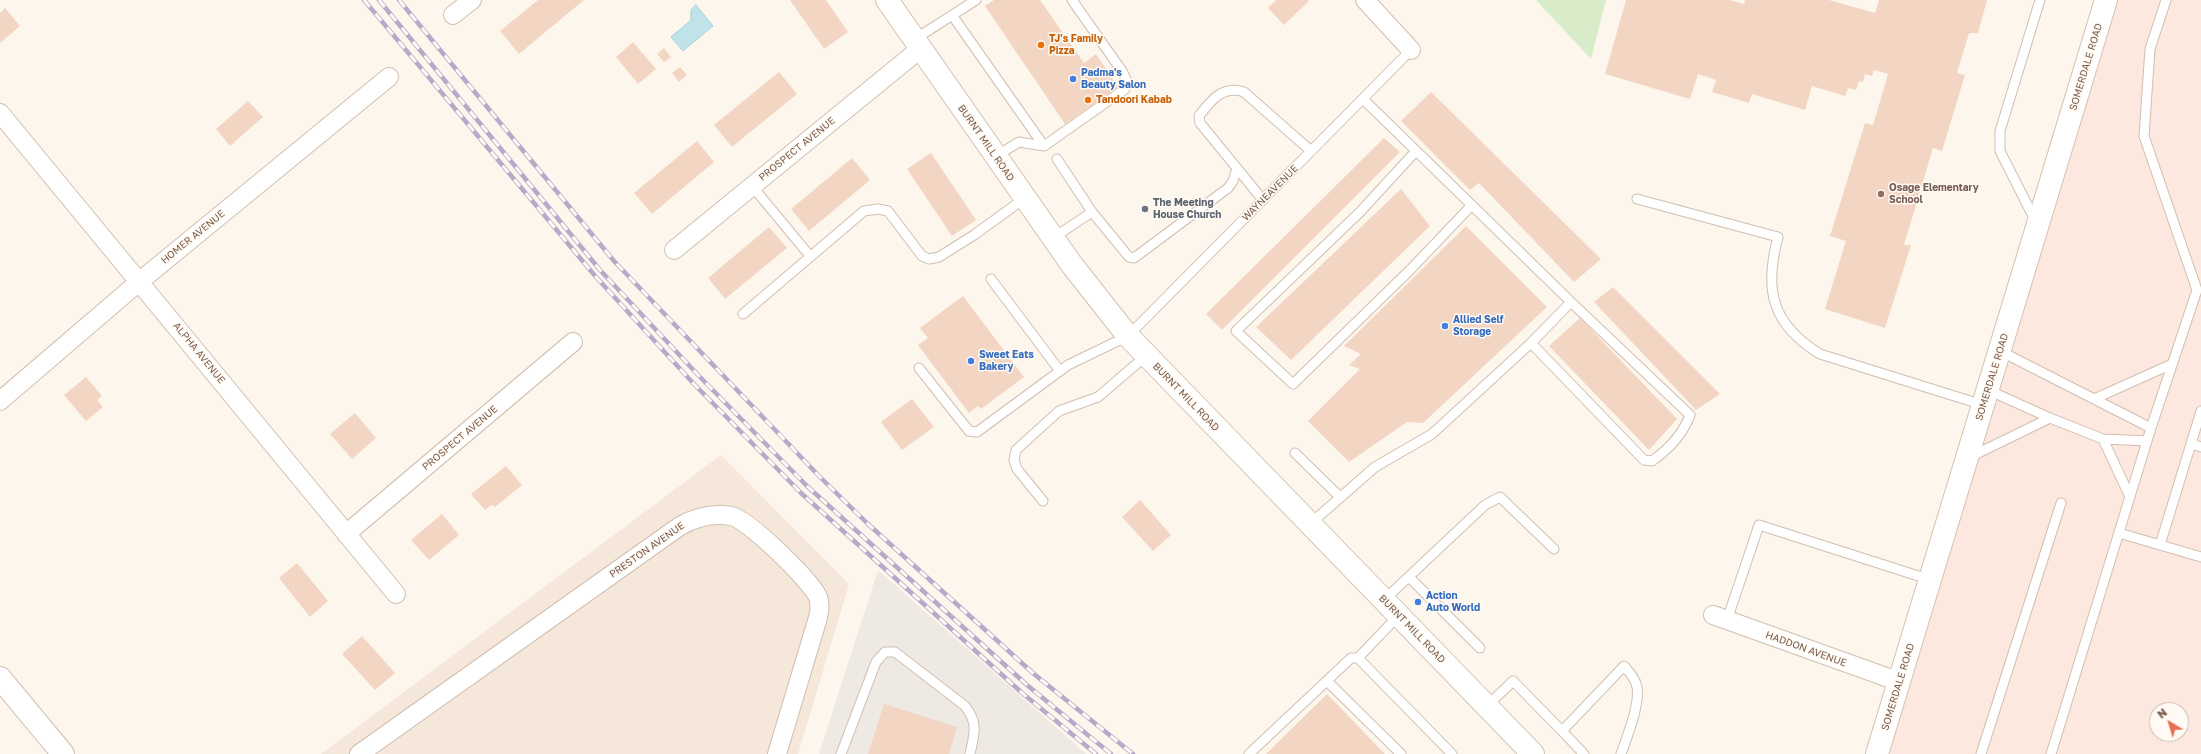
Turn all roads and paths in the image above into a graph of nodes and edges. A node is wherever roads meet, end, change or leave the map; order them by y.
1 (472, 0) edge
2 (886, 0) edge
3 (976, 0) edge
4 (1072, 0) edge
5 (1365, 0) edge
6 (2040, 0) edge
7 (2106, 0) edge
8 (2166, 0) edge
9 (453, 15) dead end
10 (952, 15) junction
11 (917, 45) junction
12 (1411, 50) joint
13 (389, 77) dead end
14 (1363, 99) junction
15 (0, 114) edge
16 (1044, 146) junction
17 (1416, 150) junction
18 (1311, 151) junction
19 (996, 156) junction
20 (1057, 159) dead end
21 (1237, 168) junction
22 (752, 186) junction
23 (1025, 198) junction
24 (1637, 199) dead end
25 (1264, 200) junction
26 (1472, 205) junction
27 (1092, 212) junction
28 (2038, 224) junction
29 (1053, 238) junction
30 (674, 250) dead end
31 (810, 256) junction
32 (991, 279) dead end
33 (140, 281) junction
34 (2199, 289) edge
35 (1571, 302) junction
36 (743, 314) dead end
37 (1128, 336) junction
38 (574, 342) dead end
39 (1531, 343) junction
40 (2000, 351) junction
41 (1146, 355) junction
42 (2172, 364) junction
43 (919, 368) dead end
44 (1060, 371) junction
45 (1985, 398) junction
46 (2094, 399) junction
47 (0, 401) edge
48 (2201, 411) edge
49 (2050, 418) junction
50 (2151, 428) junction
51 (2103, 439) junction
52 (2147, 441) junction
53 (2191, 444) junction
54 (2201, 447) edge
55 (1295, 453) dead end
56 (1967, 458) junction
57 (1340, 497) junction
58 (2130, 497) junction
59 (1043, 500) dead end
60 (2061, 503) dead end
61 (1310, 524) junction
62 (2119, 533) junction
63 (346, 534) junction
64 (2160, 545) junction
65 (1554, 549) dead end
66 (2201, 557) edge
67 (1410, 578) junction
68 (1931, 580) junction
69 (396, 594) dead end
70 (1392, 608) junction
71 (1720, 618) joint
72 (1480, 648) dead end
73 (1358, 658) junction
74 (0, 678) edge
75 (1327, 681) junction
76 (1900, 682) junction
77 (1487, 706) junction
78 (1562, 731) junction
79 (63, 754) edge
80 (359, 754) edge
81 (777, 754) edge
82 (841, 754) edge
83 (970, 754) edge
84 (1249, 754) edge
85 (1401, 754) edge
86 (1452, 754) edge
87 (1533, 754) edge
88 (1584, 754) edge
89 (1621, 754) edge
90 (1877, 754) edge
91 (1981, 754) edge
92 (2051, 754) edge

1 - 9 street
2 - 11 main road, BURNT MILL ROAD
3 - 10 lane
4 - 16 lane
5 - 12 street
6 - 28 lane
7 - 28 main road, SOMERDALE ROAD
8 - 34 lane
10 - 11 lane
10 - 16 lane
11 - 19 main road, BURNT MILL ROAD
11 - 22 street, PROSPECT AVENUE
12 - 14 lane, WAYNEAVENUE
13 - 33 street, HOMER AVENUE
14 - 17 lane
14 - 18 lane, WAYNEAVENUE
15 - 33 street, ALPHA AVENUE
16 - 19 lane
17 - 26 lane
17 - 26 lane
18 - 21 lane
18 - 25 lane, WAYNEAVENUE
19 - 23 main road, BURNT MILL ROAD
20 - 27 lane
21 - 25 lane
21 - 27 lane
22 - 30 street, PROSPECT AVENUE
22 - 31 lane
23 - 29 main road, BURNT MILL ROAD
23 - 31 lane
24 - 45 lane
25 - 37 lane, WAYNEAVENUE
26 - 35 lane
27 - 29 lane
28 - 40 main road, SOMERDALE ROAD
29 - 37 main road, BURNT MILL ROAD
31 - 36 lane
32 - 44 lane
33 - 47 street, HOMER AVENUE
33 - 63 street, ALPHA AVENUE
34 - 42 lane
35 - 39 lane
35 - 39 lane
37 - 41 main road, BURNT MILL ROAD
37 - 44 lane, WAYNEAVENUE
38 - 63 street, PROSPECT AVENUE
39 - 57 lane
40 - 45 main road, SOMERDALE ROAD
40 - 46 lane
41 - 59 lane
41 - 61 main road, BURNT MILL ROAD
42 - 46 lane
42 - 50 lane
43 - 44 lane, WAYNEAVENUE
45 - 49 lane
45 - 56 main road, SOMERDALE ROAD
46 - 50 lane
48 - 53 lane
49 - 51 lane
49 - 56 lane
50 - 52 lane
51 - 52 lane
51 - 58 lane
52 - 58 lane
53 - 54 lane
53 - 64 lane
55 - 57 lane
56 - 68 main road, SOMERDALE ROAD
57 - 61 lane
58 - 62 lane
60 - 91 lane
61 - 70 main road, BURNT MILL ROAD
62 - 64 lane
62 - 92 lane
63 - 69 street, ALPHA AVENUE
64 - 66 lane
65 - 67 lane
67 - 70 lane
67 - 72 lane
68 - 71 lane
68 - 76 main road, SOMERDALE ROAD
70 - 73 lane
70 - 77 main road, BURNT MILL ROAD
71 - 76 street, HADDON AVENUE
73 - 75 lane
73 - 86 lane
74 - 79 main road
75 - 84 lane
75 - 85 lane
76 - 90 main road, SOMERDALE ROAD
77 - 78 lane
77 - 87 main road, BURNT MILL ROAD
78 - 88 lane
78 - 89 lane
80 - 81 street, PRESTON AVENUE
82 - 83 lane

